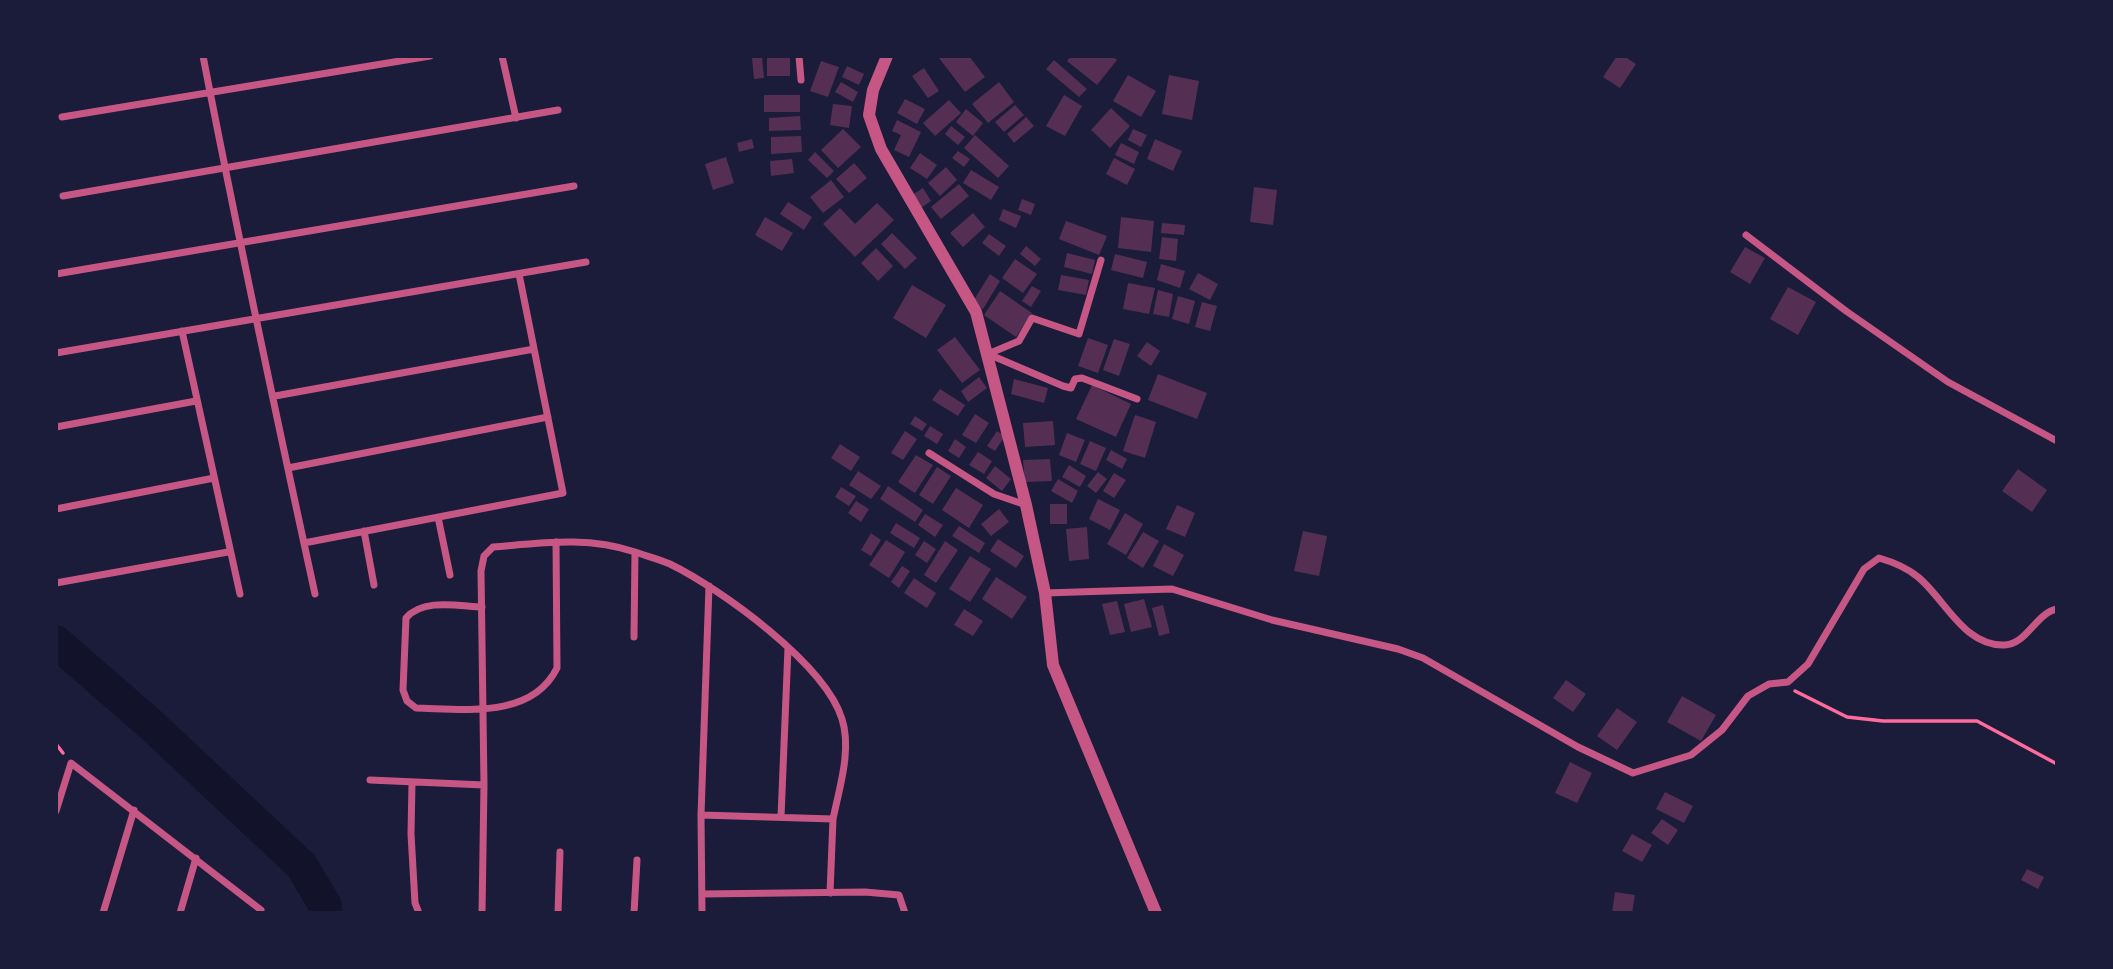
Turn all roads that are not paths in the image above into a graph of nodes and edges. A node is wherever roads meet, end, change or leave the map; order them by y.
1 (203, 56) edge
2 (430, 56) edge
3 (502, 56) edge
4 (799, 56) edge
5 (887, 56) edge
6 (801, 80) dead end
7 (211, 93) junction
8 (558, 110) dead end
9 (62, 117) dead end
10 (516, 118) junction
11 (225, 168) junction
12 (574, 186) dead end
13 (63, 196) dead end
14 (1746, 235) dead end
15 (240, 244) junction
16 (1101, 260) dead end
17 (586, 262) dead end
18 (56, 274) edge
19 (519, 274) junction
20 (256, 319) junction
21 (182, 331) junction
22 (534, 349) junction
23 (56, 353) edge
24 (988, 354) junction
25 (275, 396) junction
26 (1138, 399) dead end
27 (196, 401) junction
28 (548, 417) junction
29 (56, 427) edge
30 (2057, 441) edge
31 (929, 453) dead end
32 (288, 468) junction
33 (214, 478) junction
34 (1026, 505) junction
35 (56, 509) edge
36 (438, 517) junction
37 (364, 531) junction
38 (556, 542) junction
39 (304, 543) junction
40 (228, 552) junction
41 (635, 552) junction
42 (450, 575) dead end
43 (56, 583) edge
44 (374, 585) dead end
45 (709, 586) junction
46 (1045, 593) junction
47 (240, 594) dead end
48 (315, 594) dead end
49 (482, 607) junction
50 (2057, 609) edge
51 (634, 637) dead end
52 (788, 648) junction
53 (484, 709) junction
54 (370, 780) dead end
55 (412, 783) junction
56 (484, 785) junction
57 (134, 810) junction
58 (56, 811) edge
59 (701, 815) junction
60 (781, 817) junction
61 (833, 819) junction
62 (560, 852) dead end
63 (196, 858) junction
64 (637, 860) dead end
65 (830, 893) junction
66 (702, 894) junction
67 (103, 913) edge
68 (180, 913) edge
69 (260, 913) edge
70 (419, 913) edge
71 (482, 913) edge
72 (558, 913) edge
73 (634, 913) edge
74 (702, 913) edge
75 (905, 913) edge
76 (1156, 913) edge

1 - 7 street
2 - 7 street
3 - 10 street
4 - 6 street
5 - 24 street
7 - 9 street
7 - 11 street
8 - 10 street
10 - 11 street
11 - 13 street
11 - 15 street
12 - 15 street
14 - 30 street
15 - 18 street
15 - 20 street
16 - 24 street
17 - 19 street
19 - 20 street
19 - 22 street
20 - 21 street
20 - 25 street
21 - 23 street
21 - 27 street
22 - 25 street
22 - 28 street
24 - 26 street
24 - 34 street
25 - 32 street
27 - 29 street
27 - 33 street
28 - 32 street
28 - 36 street
31 - 34 street
32 - 39 street
33 - 35 street
33 - 40 street
34 - 46 street
36 - 37 street
36 - 42 street
37 - 39 street
37 - 44 street
38 - 41 street
38 - 49 street
38 - 53 street
39 - 48 street
40 - 43 street
40 - 47 street
41 - 45 street
41 - 51 street
45 - 52 street
45 - 59 street
46 - 50 street
46 - 76 street
49 - 53 street
49 - 53 street
52 - 60 street
52 - 61 street
53 - 56 street
54 - 55 street
55 - 56 street
55 - 70 street
56 - 71 street
57 - 58 street
57 - 63 street
57 - 67 street
59 - 60 street
59 - 66 street
60 - 61 street
61 - 65 street
62 - 72 street
63 - 68 street
63 - 69 street
64 - 73 street
65 - 66 street
65 - 75 street
66 - 74 street

